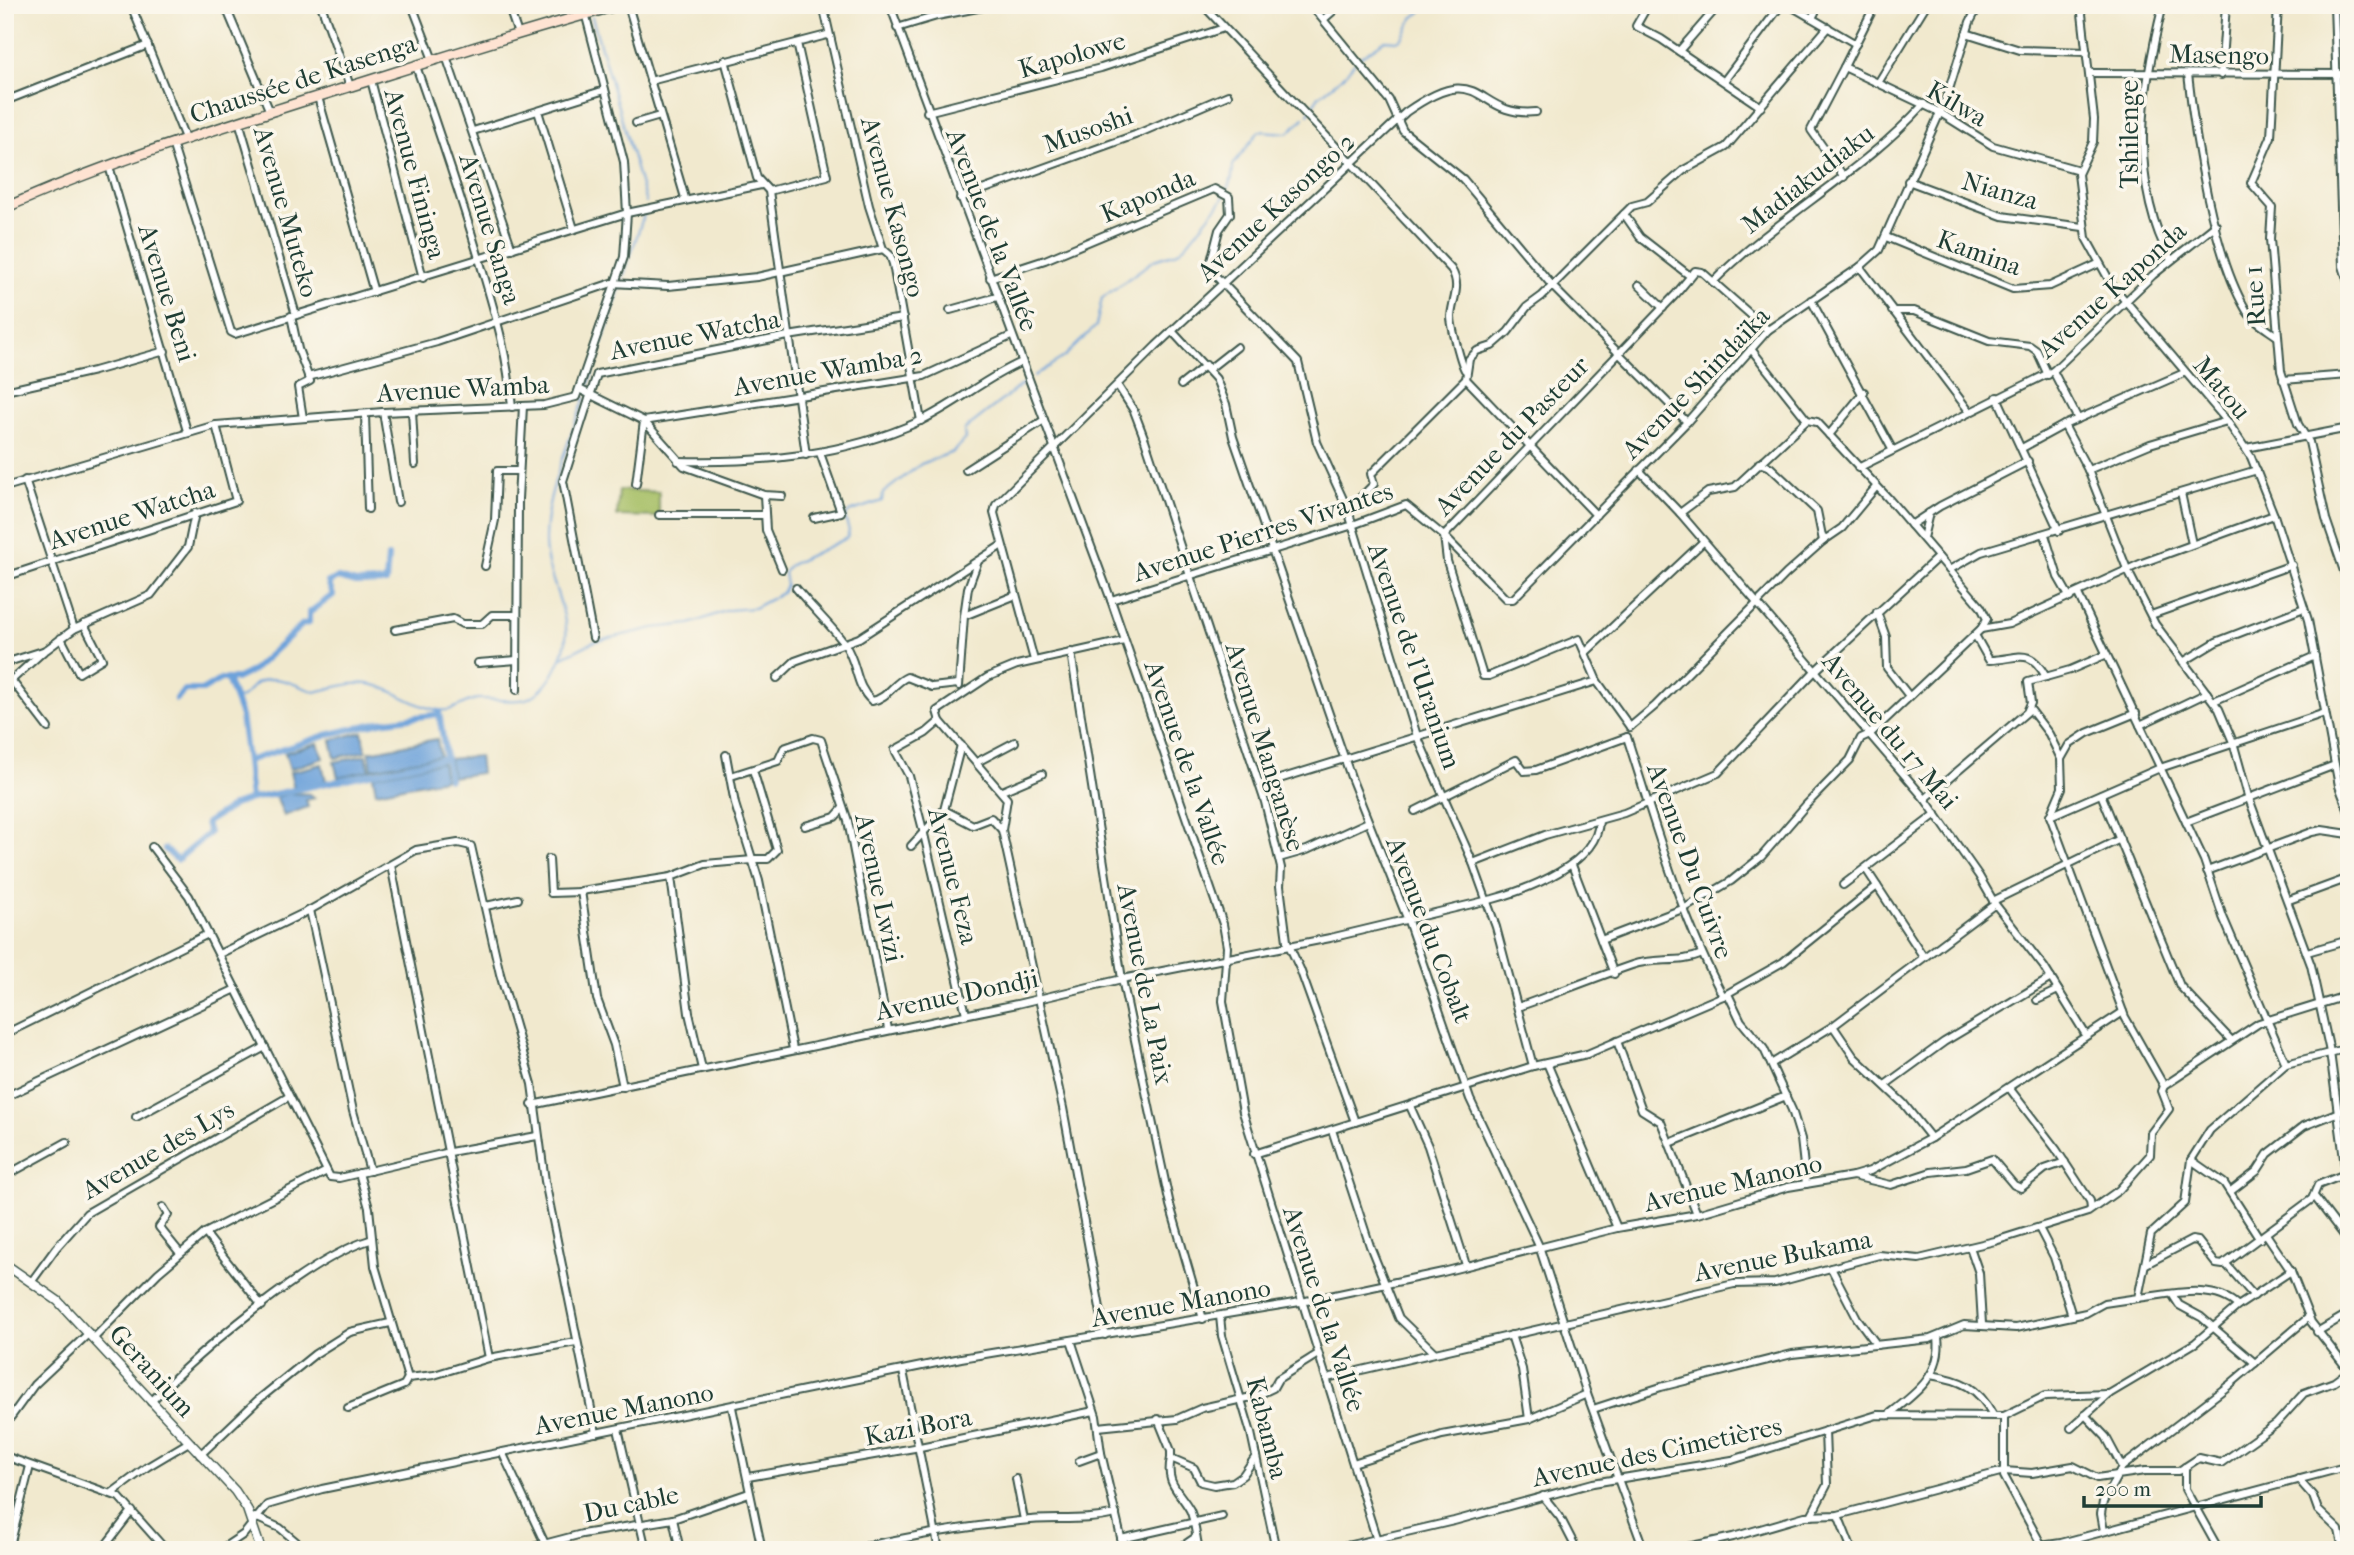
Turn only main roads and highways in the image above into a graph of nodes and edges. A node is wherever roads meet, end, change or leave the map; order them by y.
1 (620, 5) edge
2 (588, 11) edge
3 (7, 208) edge

1 - 2 main road, Chaussée de Kasenga
2 - 3 main road, Chaussée de Kasenga

